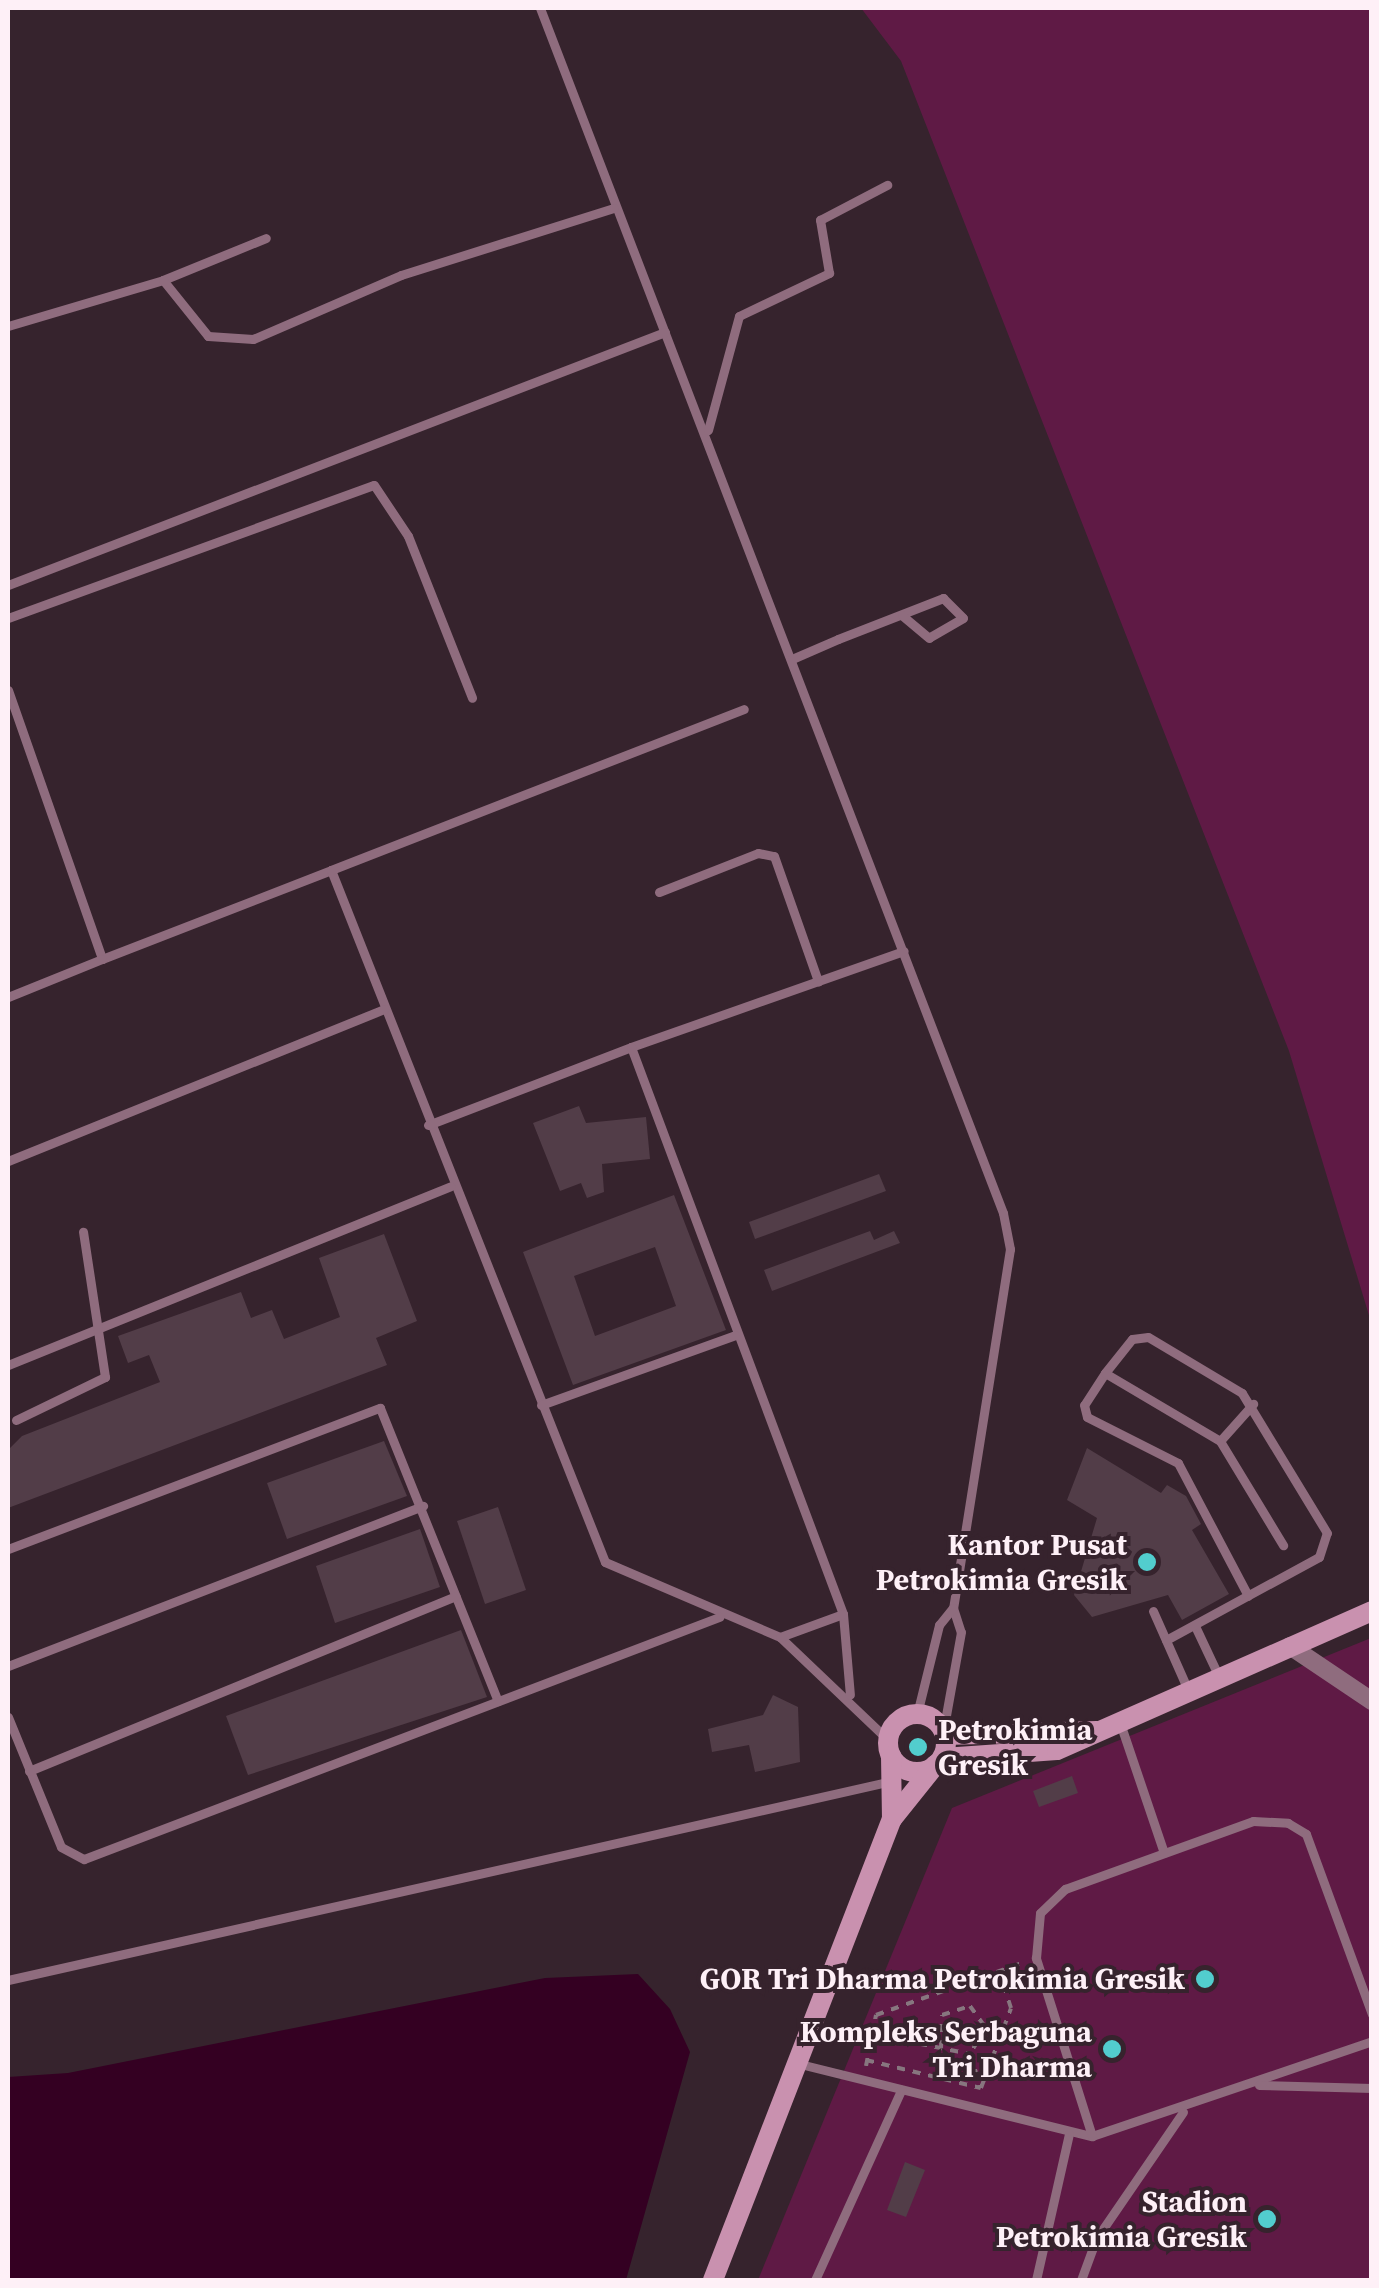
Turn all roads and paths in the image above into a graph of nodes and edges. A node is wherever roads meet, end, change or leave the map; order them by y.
1 (541, 11) edge
2 (888, 185) dead end
3 (614, 208) junction
4 (266, 238) dead end
5 (163, 280) junction
6 (8, 326) edge
7 (665, 332) junction
8 (707, 433) junction
9 (8, 586) edge
10 (902, 614) junction
11 (8, 618) edge
12 (792, 659) junction
13 (8, 690) edge
14 (472, 698) dead end
15 (744, 709) dead end
16 (331, 870) junction
17 (659, 892) dead end
18 (904, 951) junction
19 (102, 959) junction
20 (818, 981) junction
21 (8, 997) edge
22 (384, 1009) junction
23 (630, 1046) junction
24 (428, 1125) junction
25 (8, 1161) edge
26 (450, 1186) junction
27 (83, 1232) dead end
28 (98, 1326) junction
29 (735, 1335) junction
30 (8, 1365) edge
31 (1105, 1373) junction
32 (1253, 1404) junction
33 (541, 1405) junction
34 (16, 1420) dead end
35 (1220, 1441) junction
36 (424, 1506) junction
37 (1283, 1545) dead end
38 (8, 1549) edge
39 (456, 1596) junction
40 (1248, 1596) junction
41 (953, 1608) junction
42 (1153, 1611) dead end
43 (1372, 1611) edge
44 (843, 1614) junction
45 (720, 1617) junction
46 (1195, 1626) junction
47 (780, 1637) junction
48 (1166, 1640) junction
49 (1290, 1646) junction
50 (8, 1666) edge
51 (1219, 1677) junction
52 (1188, 1690) junction
53 (850, 1695) junction
54 (1372, 1701) edge
55 (498, 1702) junction
56 (917, 1714) junction
57 (8, 1717) edge
58 (1120, 1722) junction
59 (1100, 1732) junction
60 (944, 1733) junction
61 (889, 1748) junction
62 (940, 1761) junction
63 (30, 1771) junction
64 (892, 1781) junction
65 (892, 1819) junction
66 (1164, 1853) junction
67 (1036, 1958) junction
68 (999, 1971) junction
69 (8, 1980) edge
70 (1372, 2014) edge
71 (872, 2034) junction
72 (1372, 2041) edge
73 (941, 2048) junction
74 (970, 2054) junction
75 (866, 2060) junction
76 (800, 2064) junction
77 (863, 2080) junction
78 (1256, 2085) junction
79 (981, 2088) junction
80 (1372, 2088) edge
81 (901, 2090) junction
82 (1182, 2112) junction
83 (1069, 2134) junction
84 (1092, 2136) junction
85 (713, 2280) edge
86 (816, 2280) edge
87 (1036, 2280) edge
88 (1082, 2280) edge

1 - 3 lane
2 - 8 lane
3 - 5 lane
3 - 7 lane
4 - 5 lane
5 - 6 lane
7 - 8 lane
7 - 9 lane
8 - 12 lane
10 - 10 lane
10 - 12 lane
11 - 14 lane
12 - 18 lane
13 - 19 lane
15 - 16 lane
16 - 19 lane
16 - 22 lane
17 - 20 lane
18 - 20 lane
18 - 41 lane
19 - 21 lane
20 - 23 lane
22 - 24 lane
22 - 25 lane
23 - 24 lane
23 - 29 lane
24 - 26 lane
26 - 28 lane
26 - 33 lane
27 - 28 lane
28 - 30 lane
28 - 34 lane
29 - 33 lane
29 - 44 lane
31 - 32 lane
31 - 35 lane
31 - 40 lane
32 - 35 lane
32 - 40 lane
33 - 45 lane
35 - 37 lane
36 - 38 lane
36 - 39 lane
36 - 50 lane
39 - 55 lane
39 - 63 lane
40 - 46 lane
41 - 56 lane
41 - 60 lane
42 - 48 lane
43 - 49 main road
44 - 47 lane
44 - 53 lane
45 - 47 lane
45 - 55 lane
46 - 48 lane
46 - 51 lane
47 - 53 lane
48 - 52 lane
49 - 51 main road
49 - 54 street
51 - 52 main road
52 - 58 main road
53 - 61 lane
55 - 63 lane
56 - 60 main road
56 - 61 main road
57 - 63 lane
58 - 59 main road
58 - 66 lane
59 - 60 main road
59 - 62 main road
60 - 62 main road
61 - 62 main road
61 - 64 main road
62 - 65 main road
64 - 65 main road
64 - 69 lane
65 - 76 main road
66 - 67 lane
66 - 70 lane
67 - 68 path
67 - 84 lane
68 - 71 path
68 - 79 path
71 - 73 path
71 - 75 path
72 - 78 lane
73 - 74 path
73 - 74 path
74 - 79 path
75 - 77 path
75 - 79 path
76 - 77 lane
76 - 85 main road
77 - 81 lane
78 - 80 lane
78 - 82 lane
81 - 83 lane
81 - 86 lane
82 - 84 lane
82 - 88 lane
83 - 84 lane
83 - 87 lane

